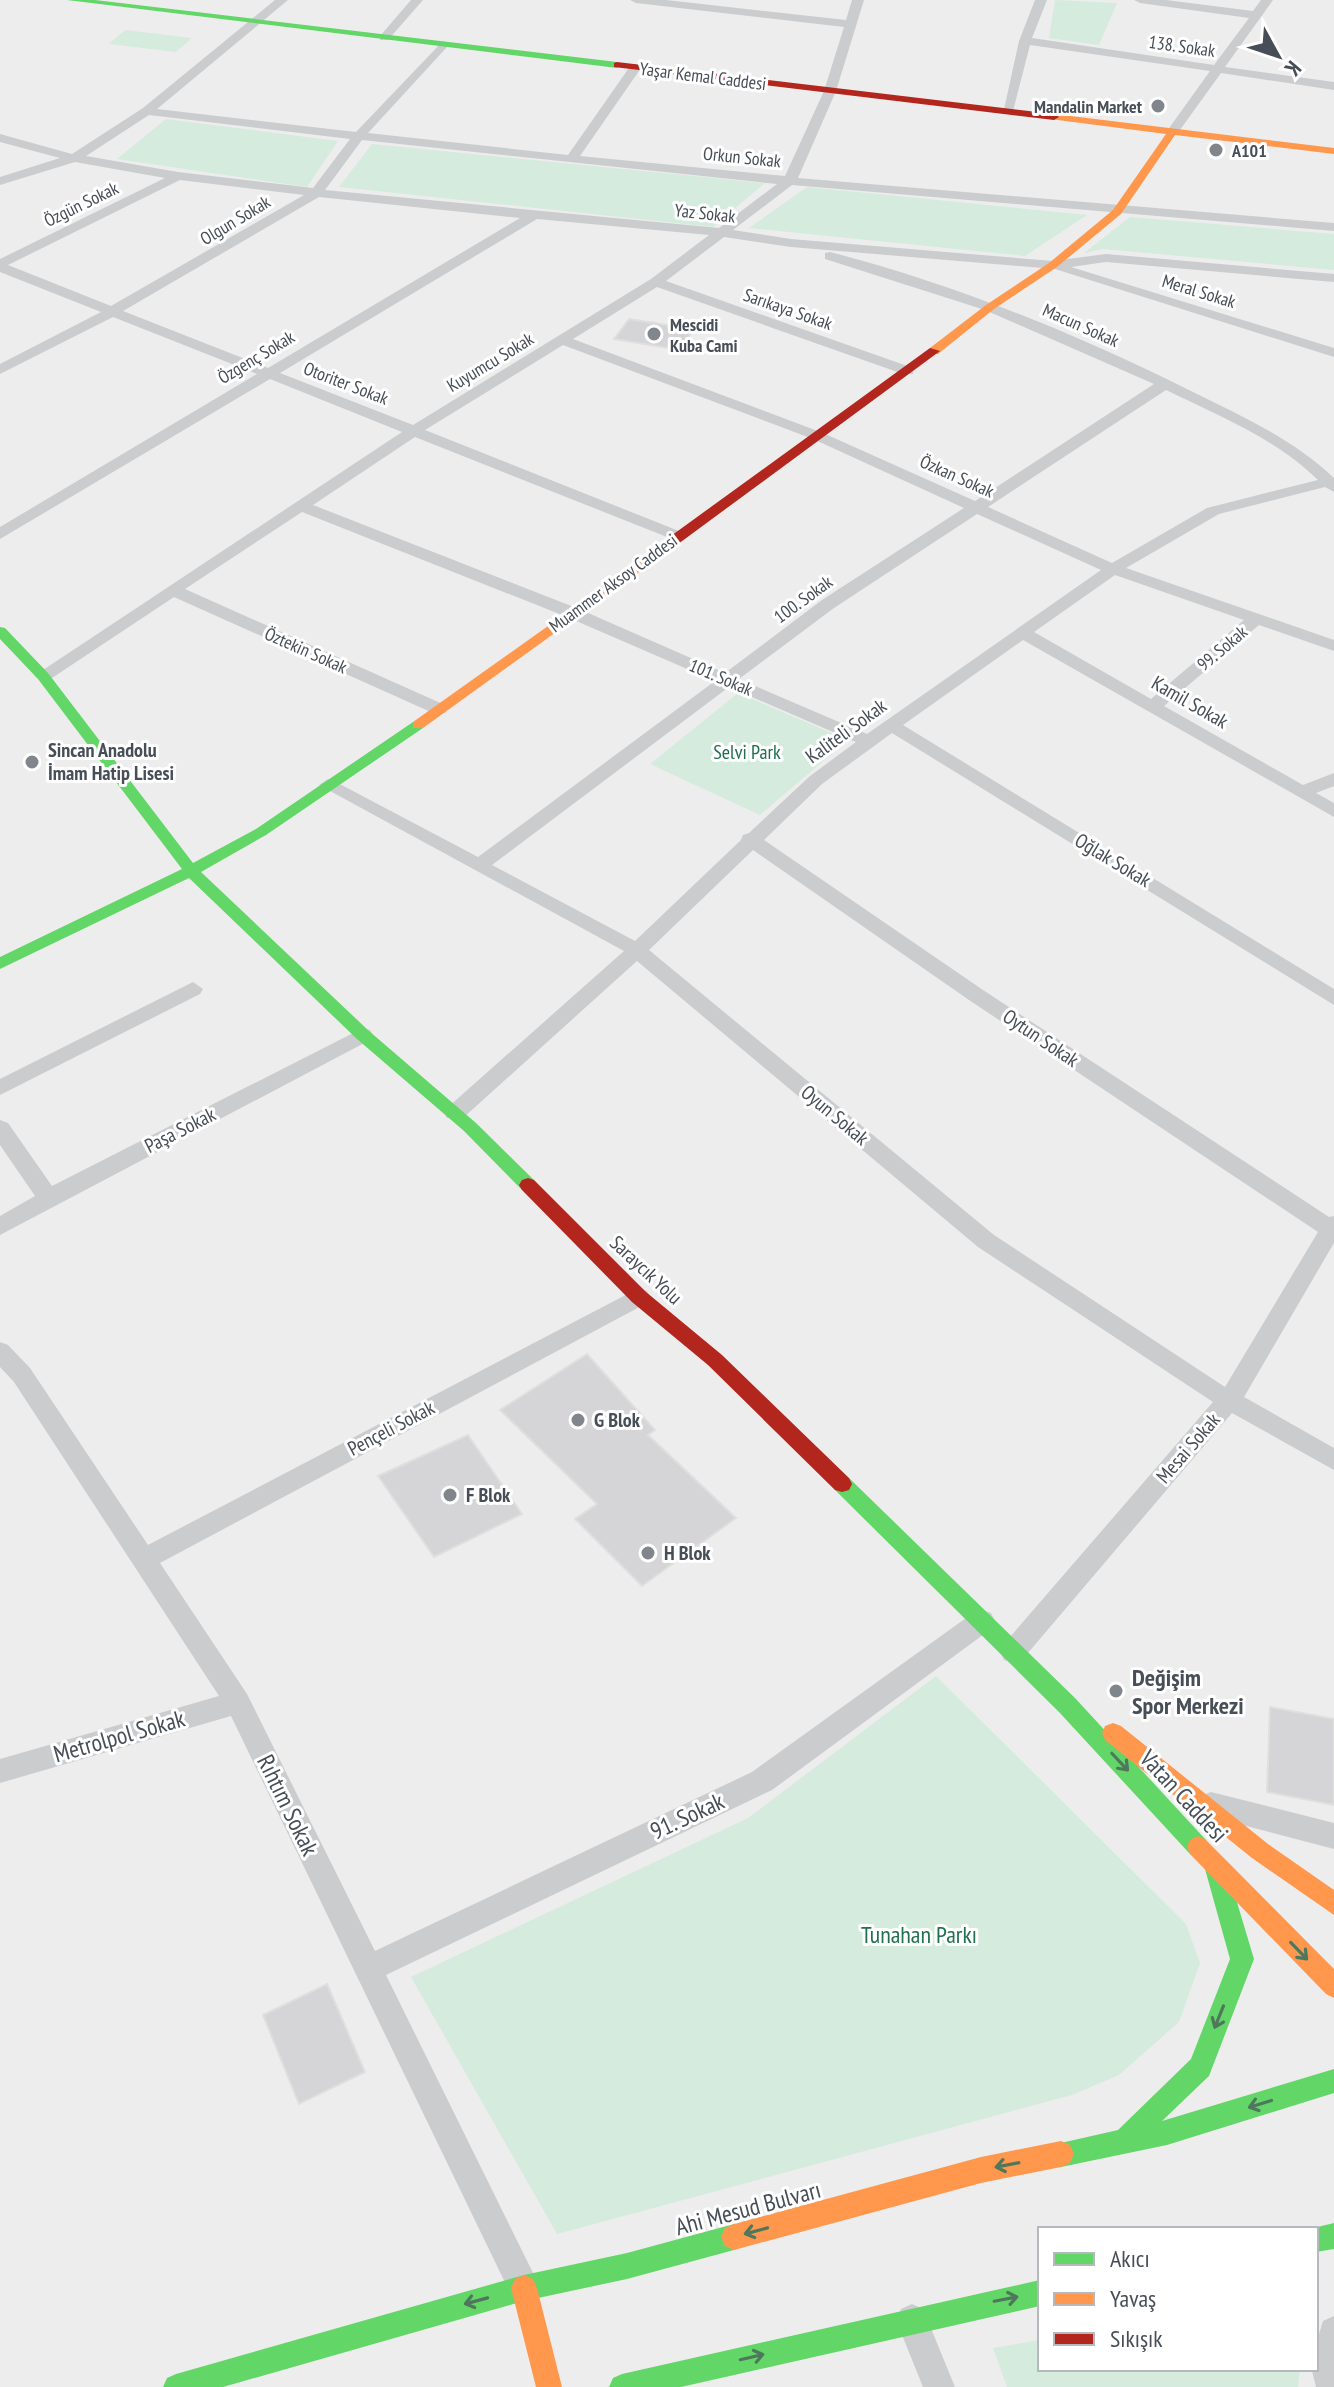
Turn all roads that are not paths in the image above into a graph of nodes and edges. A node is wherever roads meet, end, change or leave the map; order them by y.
1 (72, 0) edge
2 (282, 0) edge
3 (417, 0) edge
4 (636, 0) edge
5 (858, 0) edge
6 (1041, 0) edge
7 (1140, 0) edge
8 (1266, 0) edge
9 (677, 2) edge
10 (141, 4) edge
11 (1255, 15) junction
12 (259, 21) junction
13 (850, 24) junction
14 (384, 38) junction
15 (1025, 41) junction
16 (443, 45) junction
17 (635, 68) junction
18 (1217, 69) junction
19 (1334, 86) edge
20 (830, 91) junction
21 (147, 111) junction
22 (1007, 111) junction
23 (1173, 131) junction
24 (358, 137) junction
25 (0, 138) edge
26 (1334, 151) edge
27 (74, 158) junction
28 (572, 158) junction
29 (178, 176) junction
30 (790, 180) junction
31 (0, 181) edge
32 (315, 194) junction
33 (1117, 212) junction
34 (534, 215) junction
35 (1334, 227) edge
36 (721, 232) junction
37 (791, 243) junction
38 (0, 265) edge
39 (1053, 265) junction
40 (1334, 278) edge
41 (656, 282) junction
42 (990, 307) junction
43 (111, 312) junction
44 (563, 340) junction
45 (1333, 351) edge
46 (0, 370) edge
47 (908, 371) junction
48 (267, 373) junction
49 (1165, 384) junction
50 (414, 431) junction
51 (818, 436) junction
52 (1331, 485) edge
53 (302, 506) junction
54 (975, 506) junction
55 (0, 534) edge
56 (678, 536) junction
57 (1113, 569) junction
58 (173, 590) junction
59 (573, 613) junction
60 (1255, 620) junction
61 (0, 631) edge
62 (1024, 633) junction
63 (1334, 646) edge
64 (43, 676) junction
65 (728, 680) junction
66 (1153, 706) junction
67 (439, 709) junction
68 (891, 725) junction
69 (869, 741) junction
70 (1334, 779) edge
71 (328, 785) junction
72 (1303, 792) junction
73 (1334, 811) edge
74 (750, 839) junction
75 (478, 866) junction
76 (191, 871) junction
77 (637, 950) junction
78 (0, 964) edge
79 (193, 989) dead end
80 (1334, 998) edge
81 (363, 1035) junction
82 (0, 1088) edge
83 (455, 1113) junction
84 (0, 1128) edge
85 (48, 1198) junction
86 (0, 1227) edge
87 (1333, 1228) edge
88 (639, 1297) junction
89 (0, 1351) edge
90 (1230, 1399) junction
91 (1334, 1460) edge
92 (144, 1560) junction
93 (982, 1621) junction
94 (1013, 1652) junction
95 (238, 1702) junction
96 (1067, 1705) junction
97 (0, 1771) edge
98 (1199, 1801) junction
99 (1334, 1836) edge
100 (1260, 1851) junction
101 (1214, 1864) junction
102 (1334, 1893) edge
103 (1334, 1904) edge
104 (368, 1969) junction
105 (1334, 1986) edge
106 (1334, 2081) edge
107 (1124, 2142) junction
108 (524, 2288) junction
109 (1038, 2293) edge
110 (912, 2320) junction
111 (1334, 2332) edge
112 (710, 2367) junction
113 (176, 2387) edge
114 (549, 2387) edge
115 (622, 2387) edge
116 (695, 2387) edge
117 (939, 2387) edge
118 (1332, 2387) edge

1 - 10 main road, Yaşar Kemal Caddesi
2 - 12 street
3 - 14 street
4 - 9 street
5 - 13 street, Kuyumcu Sokak
6 - 15 street
7 - 11 street
8 - 11 street
9 - 13 street
10 - 12 main road, Yaşar Kemal Caddesi
11 - 18 street
12 - 14 main road, Yaşar Kemal Caddesi
12 - 21 street
13 - 20 street, Kuyumcu Sokak
14 - 16 main road, Yaşar Kemal Caddesi
15 - 18 street, 138. Sokak
15 - 22 street
16 - 17 main road, Yaşar Kemal Caddesi
16 - 24 street, Olgun Sokak
17 - 20 main road, Yaşar Kemal Caddesi
17 - 28 street
18 - 19 street, 138. Sokak
18 - 23 street
20 - 22 main road, Yaşar Kemal Caddesi
20 - 30 street, Kuyumcu Sokak
21 - 24 street, Orkun Sokak
21 - 27 street
22 - 23 main road, Yaşar Kemal Caddesi
23 - 26 main road, Yaşar Kemal Caddesi
23 - 33 main road, Muammer Aksoy Caddesi
24 - 28 street, Orkun Sokak
24 - 32 street, Olgun Sokak
25 - 27 street, Yaz Sokak
27 - 29 street, Yaz Sokak
27 - 31 street
28 - 30 street, Orkun Sokak
29 - 32 street, Yaz Sokak
29 - 38 street, Özgün Sokak
30 - 33 street, Orkun Sokak
30 - 36 street, Kuyumcu Sokak
32 - 34 street, Yaz Sokak
32 - 43 street, Olgun Sokak
33 - 35 street, Orkun Sokak
33 - 39 main road, Muammer Aksoy Caddesi
34 - 36 street, Yaz Sokak
34 - 48 street, Özgenç Sokak
36 - 37 street, Yaz Sokak
36 - 41 street, Kuyumcu Sokak
37 - 39 street, Yaz Sokak
37 - 42 street, Macun Sokak
38 - 43 street, Otoriter Sokak
39 - 40 street, Yaz Sokak
39 - 42 main road, Muammer Aksoy Caddesi
39 - 45 street, Meral Sokak
41 - 44 street, Kuyumcu Sokak
41 - 47 street, Sarıkaya Sokak
42 - 47 main road, Muammer Aksoy Caddesi
42 - 49 street, Macun Sokak
43 - 46 street, Olgun Sokak
43 - 48 street, Otoriter Sokak
44 - 50 street, Kuyumcu Sokak
44 - 51 street, Özkan Sokak
47 - 51 main road, Muammer Aksoy Caddesi
48 - 50 street, Otoriter Sokak
48 - 55 street, Özgenç Sokak
49 - 52 street, Macun Sokak
49 - 54 street, 100. Sokak
50 - 53 street, Kuyumcu Sokak
50 - 56 street, Otoriter Sokak
51 - 54 street, Özkan Sokak
51 - 56 main road, Muammer Aksoy Caddesi
52 - 57 street, Kaliteli Sokak
53 - 58 street, Kuyumcu Sokak
53 - 59 street, 101. Sokak
54 - 57 street, Özkan Sokak
54 - 65 street, 100. Sokak
56 - 59 main road, Muammer Aksoy Caddesi
57 - 60 street, Özkan Sokak
57 - 62 street, Kaliteli Sokak
58 - 64 street, Kuyumcu Sokak
58 - 67 street, Öztekin Sokak
59 - 65 street, 101. Sokak
59 - 67 main road, Muammer Aksoy Caddesi
60 - 63 street, Özkan Sokak
60 - 66 street, 99. Sokak
61 - 64 main road, Saraycık Yolu
62 - 66 street, Kamil Sokak
62 - 68 street, Kaliteli Sokak
64 - 76 main road, Saraycık Yolu
65 - 69 street, 101. Sokak
65 - 75 street, 100. Sokak
66 - 72 street, Kamil Sokak
67 - 71 main road, Muammer Aksoy Caddesi
68 - 69 street, Kaliteli Sokak
68 - 80 street, Oğlak Sokak
69 - 74 street, Kaliteli Sokak
70 - 72 street
71 - 75 street, Oyun Sokak
71 - 76 main road, Muammer Aksoy Caddesi
72 - 73 street, Kamil Sokak
74 - 77 street, Kaliteli Sokak
74 - 87 street, Oytun Sokak
75 - 77 street, Oyun Sokak
76 - 78 main road, Muammer Aksoy Caddesi
76 - 81 main road, Saraycık Yolu
77 - 83 street, Kaliteli Sokak
77 - 90 street, Oyun Sokak
79 - 82 street
81 - 83 main road, Saraycık Yolu
81 - 85 street, Paşa Sokak
83 - 88 main road, Saraycık Yolu
84 - 85 street
85 - 86 street, Paşa Sokak
87 - 90 street, Mesai Sokak
88 - 92 street, Pençeli Sokak
88 - 93 main road, Saraycık Yolu
89 - 92 street, Rıhtım Sokak
90 - 91 street, Oyun Sokak
90 - 94 street, Mesai Sokak
92 - 95 street, Rıhtım Sokak
93 - 94 main road, Saraycık Yolu
93 - 104 street, 91. Sokak
94 - 96 main road, Saraycık Yolu
95 - 97 street, Metrolpol Sokak
95 - 104 street, Rıhtım Sokak
96 - 98 main road, Vatan Caddesi
96 -> 101 main road, Vatan Caddesi
98 - 99 street
98 - 100 main road, Vatan Caddesi
100 - 102 main road
100 - 103 main road, Vatan Caddesi
101 -> 105 main road, Vatan Caddesi
101 -> 107 main road
104 - 108 street, Rıhtım Sokak
106 -> 107 main road, Ahi Mesud Bulvarı
107 -> 108 main road, Ahi Mesud Bulvarı
108 -> 113 main road, Ahi Mesud Bulvarı
108 - 114 main road
110 -> 109 main road
112 -> 110 main road
110 - 117 street
111 - 118 street
112 - 115 main road
112 - 116 main road

